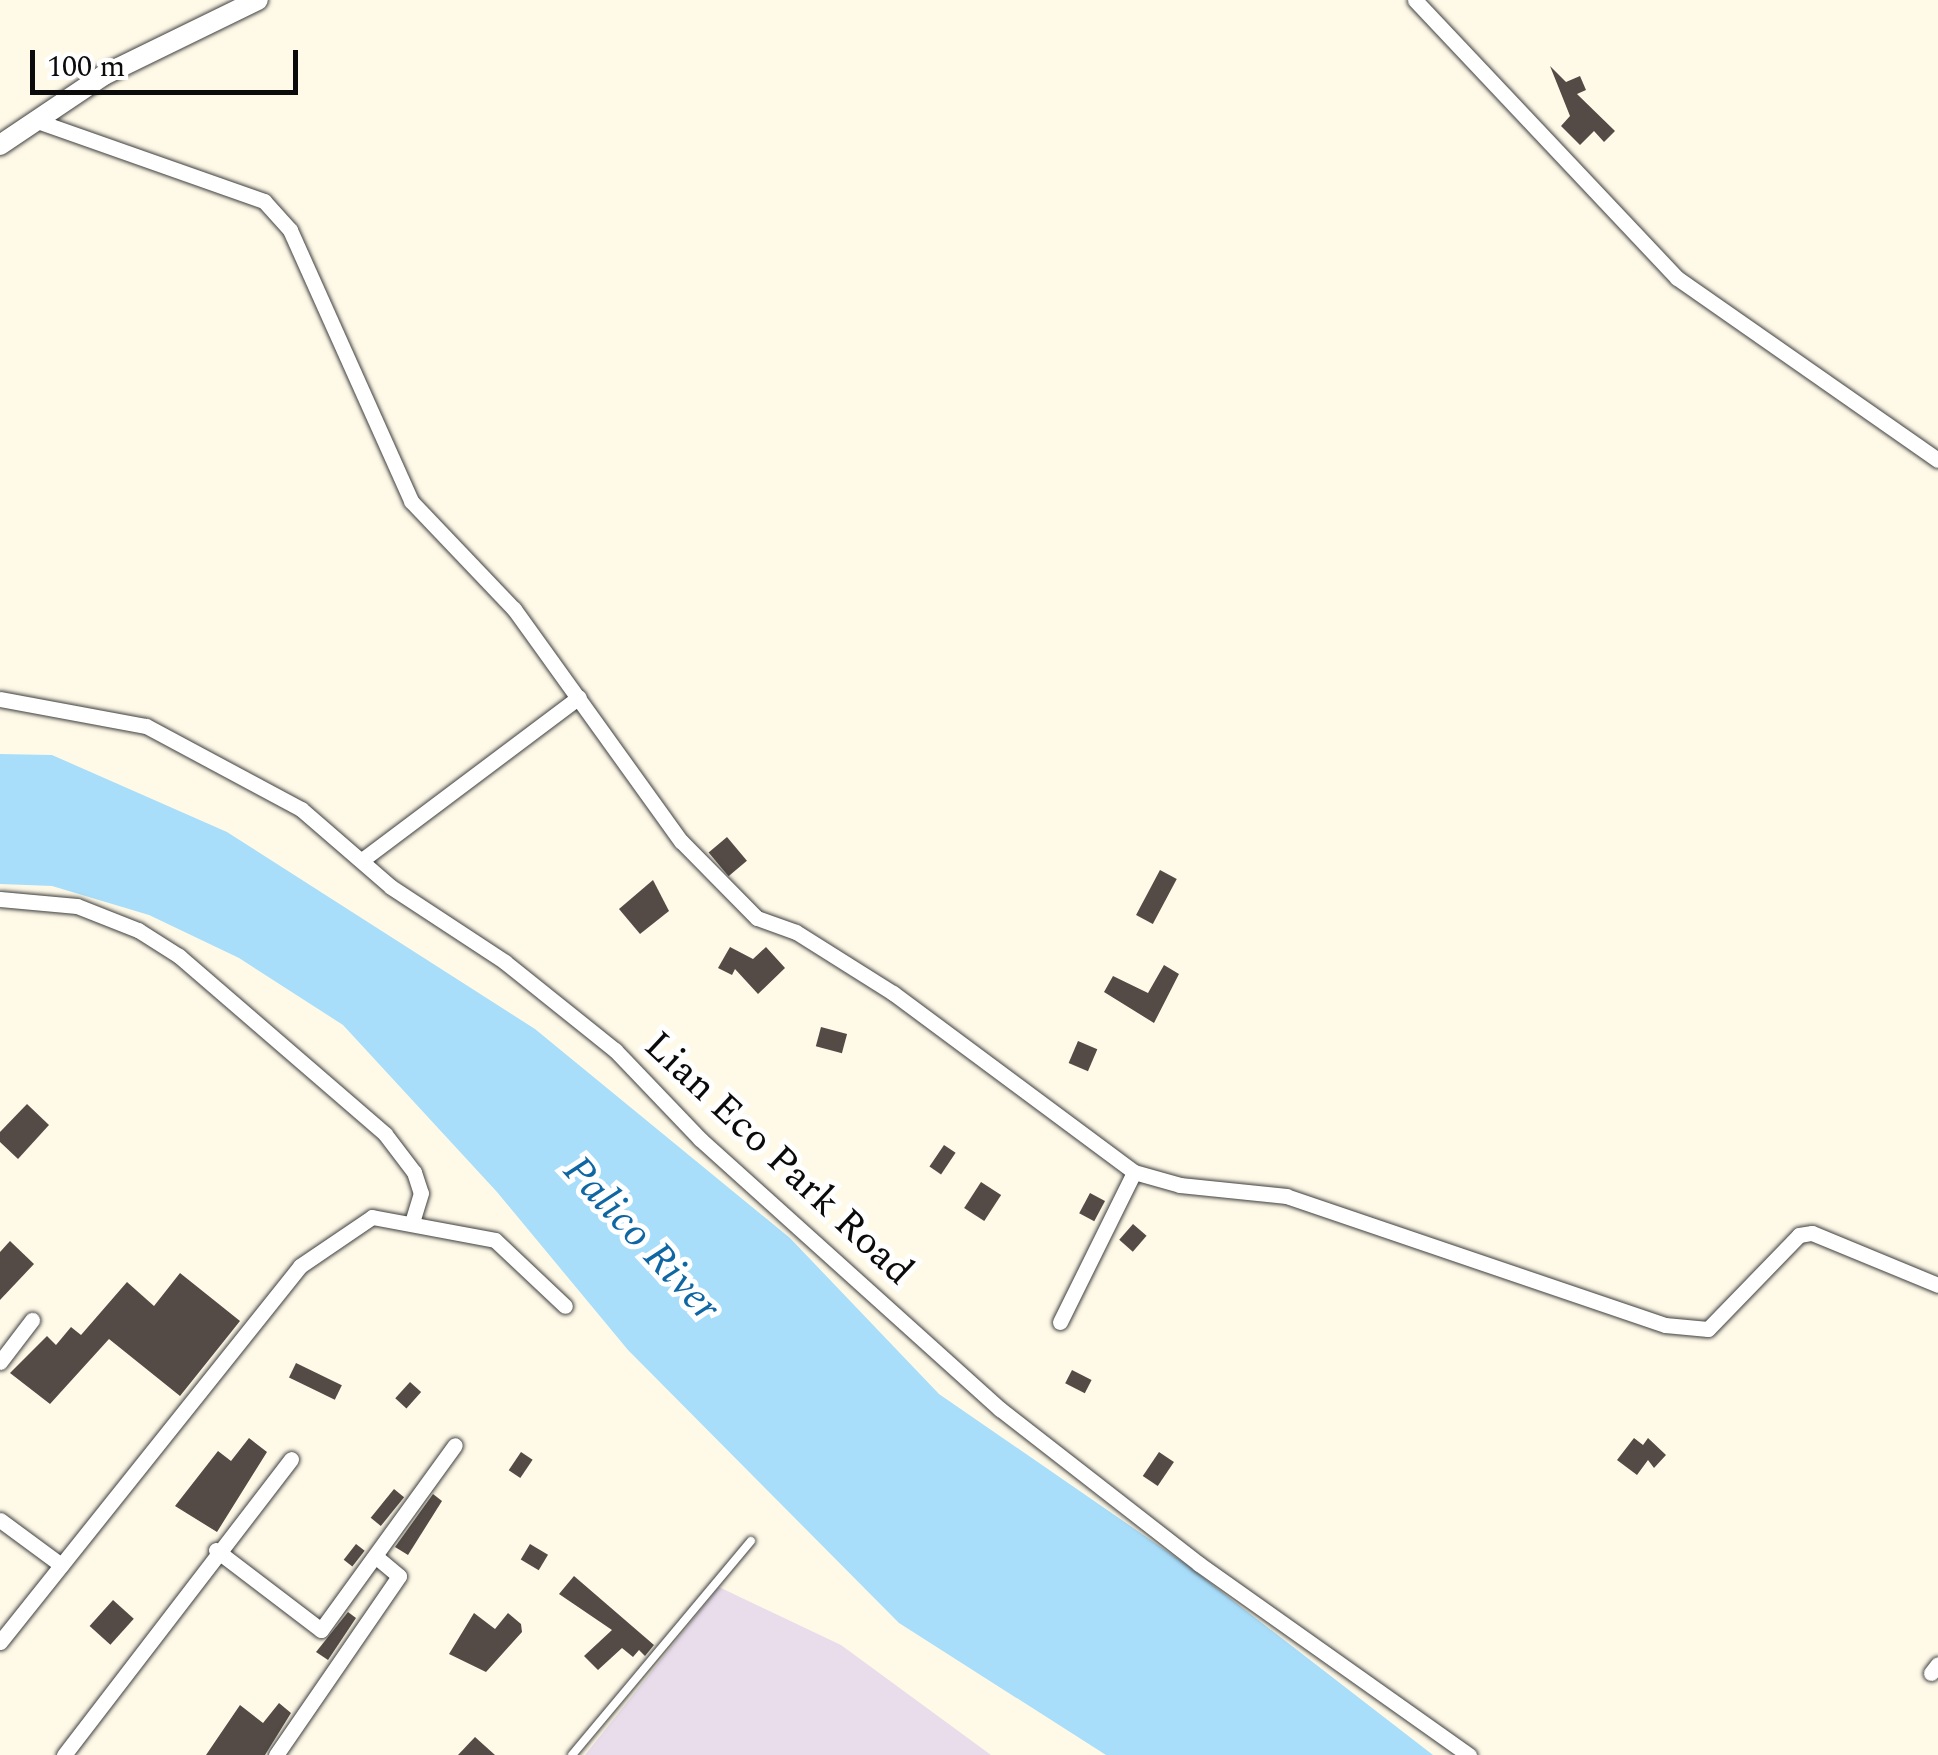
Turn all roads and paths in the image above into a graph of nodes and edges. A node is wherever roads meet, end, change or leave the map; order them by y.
1 (258, 0) edge
2 (1416, 0) edge
3 (36, 121) junction
4 (0, 146) edge
5 (1938, 460) edge
6 (579, 697) junction
7 (0, 698) edge
8 (362, 860) junction
9 (0, 900) edge
10 (1134, 1172) junction
11 (412, 1223) junction
12 (1938, 1284) edge
13 (565, 1306) dead end
14 (32, 1320) dead end
15 (1060, 1322) dead end
16 (0, 1362) edge
17 (456, 1445) dead end
18 (291, 1459) dead end
19 (0, 1520) edge
20 (751, 1541) dead end
21 (216, 1550) junction
22 (376, 1557) junction
23 (61, 1565) junction
24 (0, 1642) edge
25 (64, 1755) edge
26 (276, 1755) edge
27 (572, 1755) edge
28 (1469, 1755) edge

1 - 3 street
2 - 5 street
3 - 4 street
3 - 6 street
6 - 8 street
6 - 10 street
7 - 8 street, Lian Eco Park Road
8 - 28 street, Lian Eco Park Road
9 - 11 street
10 - 12 street
10 - 15 street
11 - 13 street
11 - 23 street
14 - 16 street
17 - 22 street
18 - 21 street
19 - 23 street
20 - 27 lane
21 - 22 street
21 - 25 street
22 - 26 street
23 - 24 street

